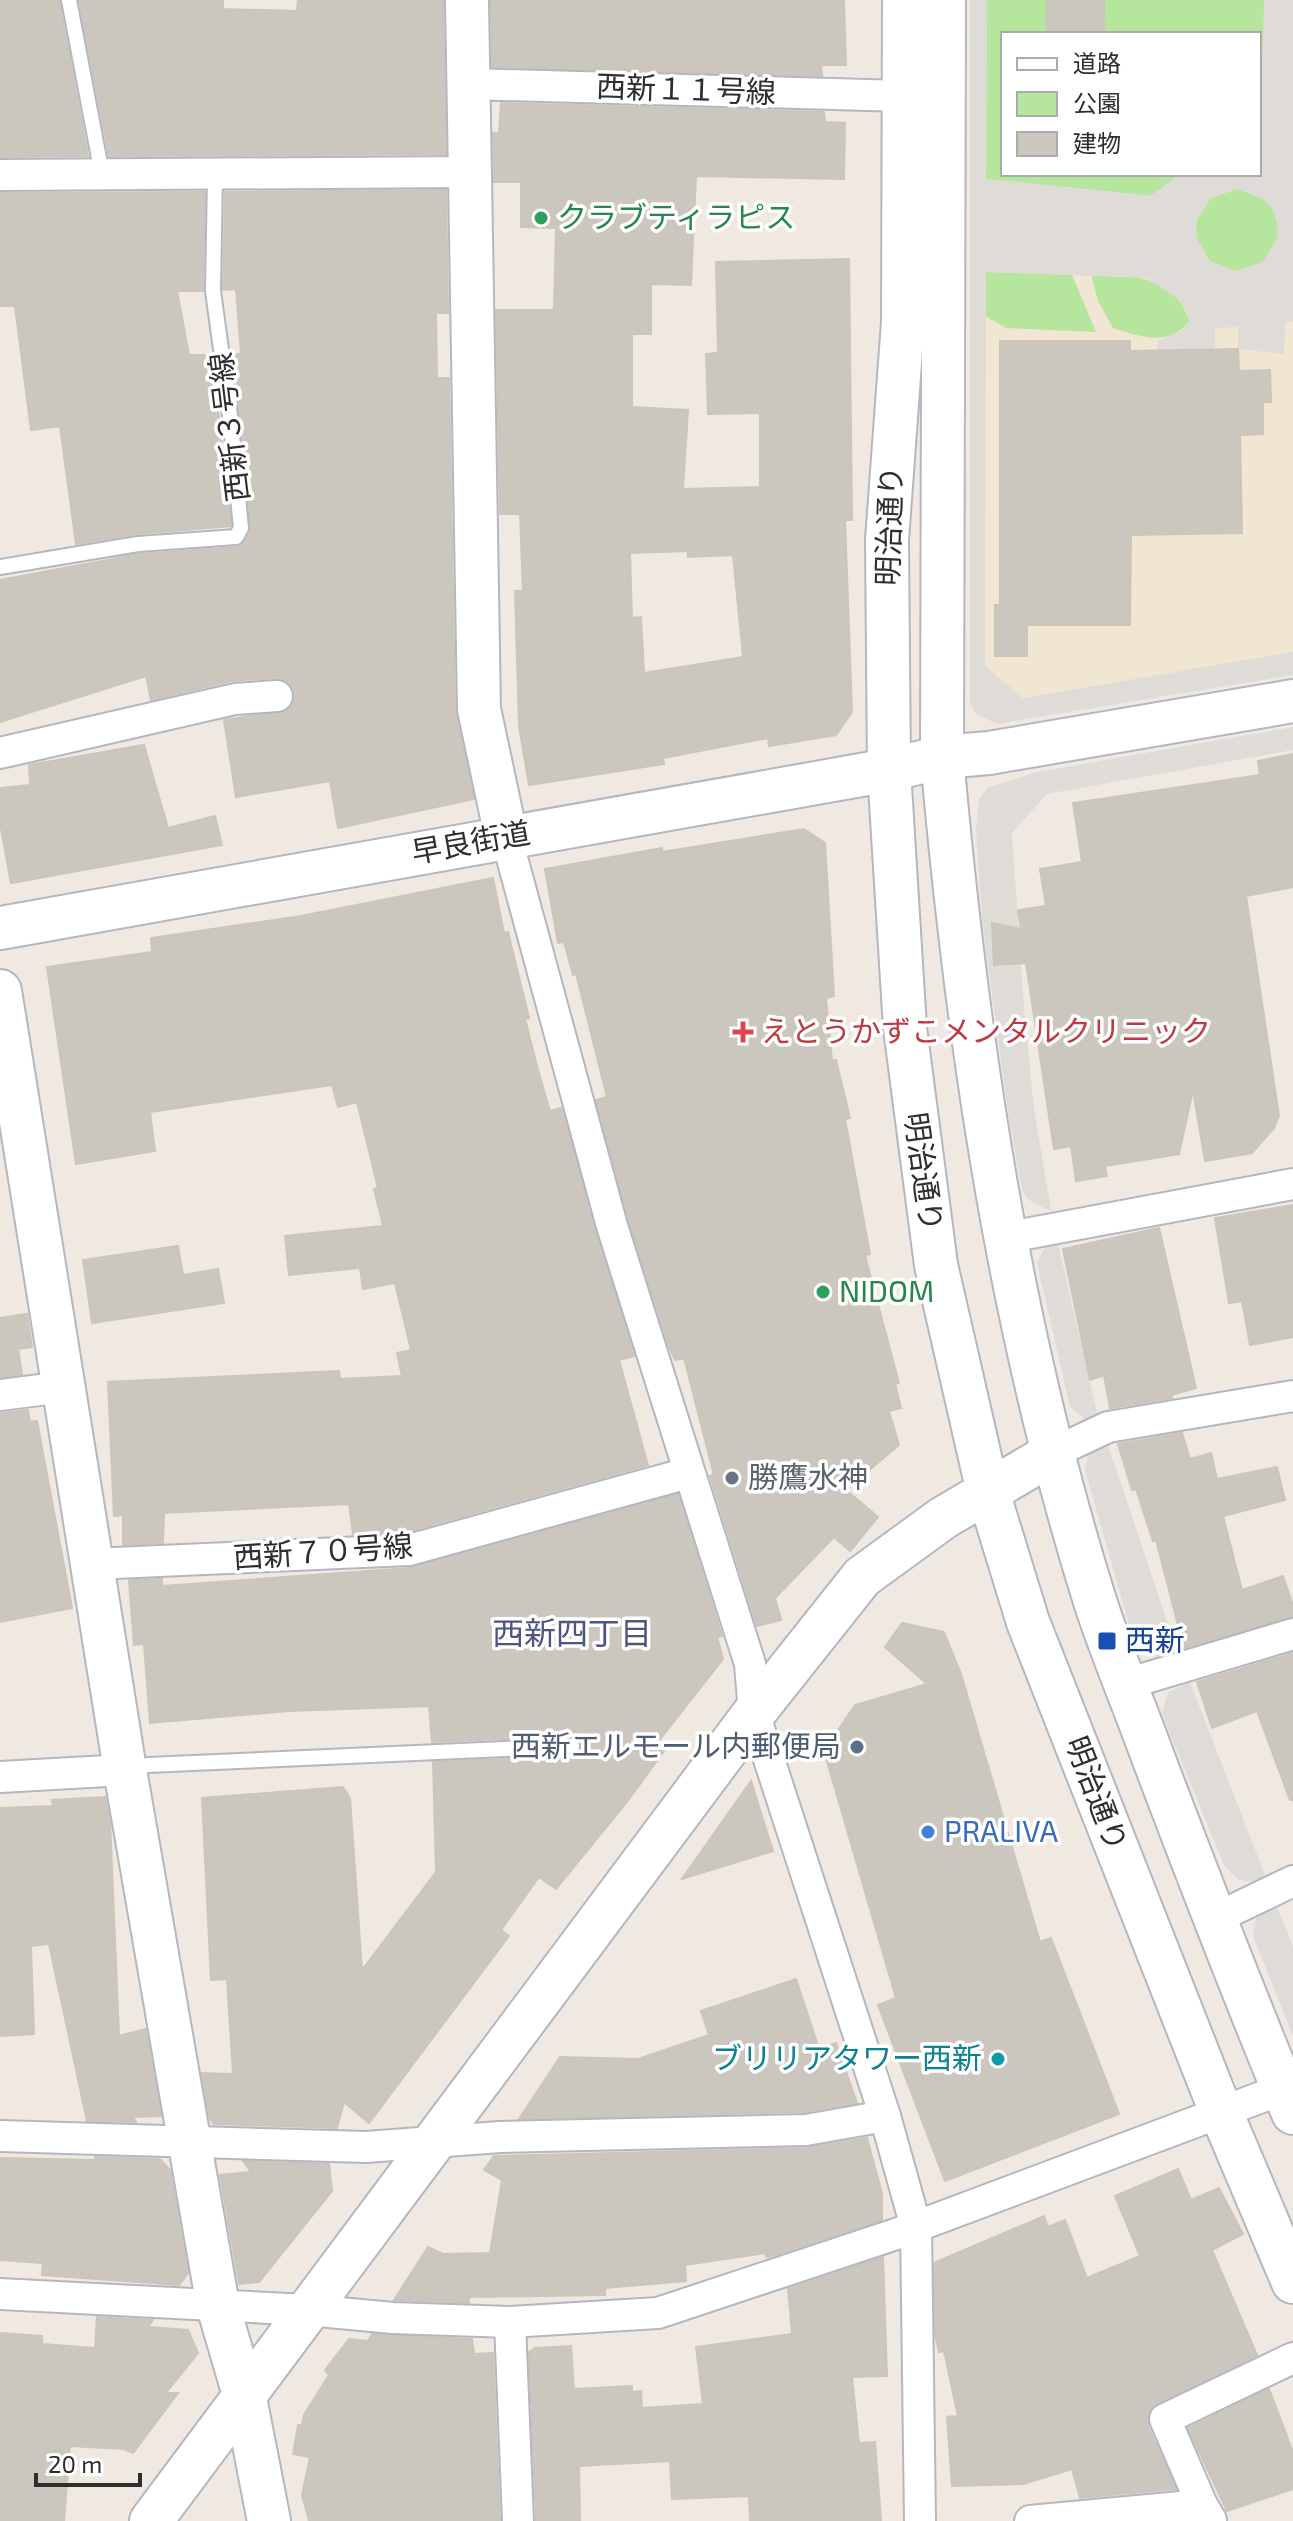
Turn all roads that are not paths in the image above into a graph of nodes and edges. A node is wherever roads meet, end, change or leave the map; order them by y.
1 (69, 0) edge
2 (467, 0) edge
3 (904, 0) edge
4 (944, 0) edge
5 (468, 84) junction
6 (903, 96) junction
7 (470, 172) junction
8 (102, 174) junction
9 (215, 174) junction
10 (0, 175) edge
11 (0, 567) edge
12 (277, 696) dead end
13 (1293, 701) edge
14 (0, 753) edge
15 (942, 757) junction
16 (889, 770) junction
17 (506, 836) junction
18 (0, 928) edge
19 (0, 991) edge
20 (1293, 1184) edge
21 (1004, 1238) junction
22 (63, 1387) junction
23 (0, 1395) edge
24 (1293, 1396) edge
25 (1055, 1452) junction
26 (688, 1473) junction
27 (988, 1492) junction
28 (92, 1564) junction
29 (1293, 1634) edge
30 (1126, 1684) junction
31 (754, 1713) junction
32 (572, 1746) dead end
33 (125, 1770) junction
34 (0, 1777) edge
35 (1293, 1881) edge
36 (1214, 1919) junction
37 (1288, 2101) edge
38 (1221, 2112) junction
39 (885, 2116) junction
40 (0, 2136) edge
41 (190, 2141) junction
42 (429, 2144) junction
43 (916, 2227) junction
44 (1293, 2282) edge
45 (0, 2294) edge
46 (218, 2306) junction
47 (308, 2310) junction
48 (510, 2322) junction
49 (1293, 2358) edge
50 (245, 2398) junction
51 (1207, 2513) edge
52 (151, 2521) edge
53 (269, 2521) edge
54 (518, 2521) edge
55 (920, 2521) edge
56 (1030, 2521) edge

1 - 8 lane
2 - 5 street
3 - 6 street, 明治通り
4 - 15 street, 明治通り
5 - 6 street, 西新１１号線
5 - 7 street
6 - 16 street, 明治通り
7 - 9 street
7 - 17 street
8 - 9 street
8 - 10 street
9 - 11 lane, 西新３号線
12 - 14 street
13 - 15 street, 早良街道
15 - 16 street, 早良街道
15 - 21 street, 明治通り
16 - 17 street, 早良街道
16 - 27 street, 明治通り
17 - 18 street, 早良街道
17 - 26 street
19 - 22 street
20 - 21 street
21 - 25 street, 明治通り
22 - 23 street
22 - 28 street
24 - 25 street
25 - 27 street
25 - 30 street, 明治通り
26 - 28 street, 西新７０号線
26 - 31 street
27 - 31 street
27 - 38 street, 明治通り
28 - 33 street
29 - 30 street
30 - 36 street, 明治通り
31 - 39 street
31 - 42 street
32 - 33 lane
33 - 34 street
33 - 41 street
35 - 36 street
36 - 37 street, 明治通り
37 - 38 street
38 - 43 street
38 - 44 street, 明治通り
39 - 42 street
39 - 43 street
40 - 41 street
41 - 42 street
41 - 46 street
42 - 47 street
43 - 48 street
43 - 55 street
45 - 46 street
46 - 47 street
46 - 50 street
47 - 48 street
47 - 50 street
48 - 54 street
49 - 51 street
50 - 52 street
50 - 53 street
51 - 56 street

